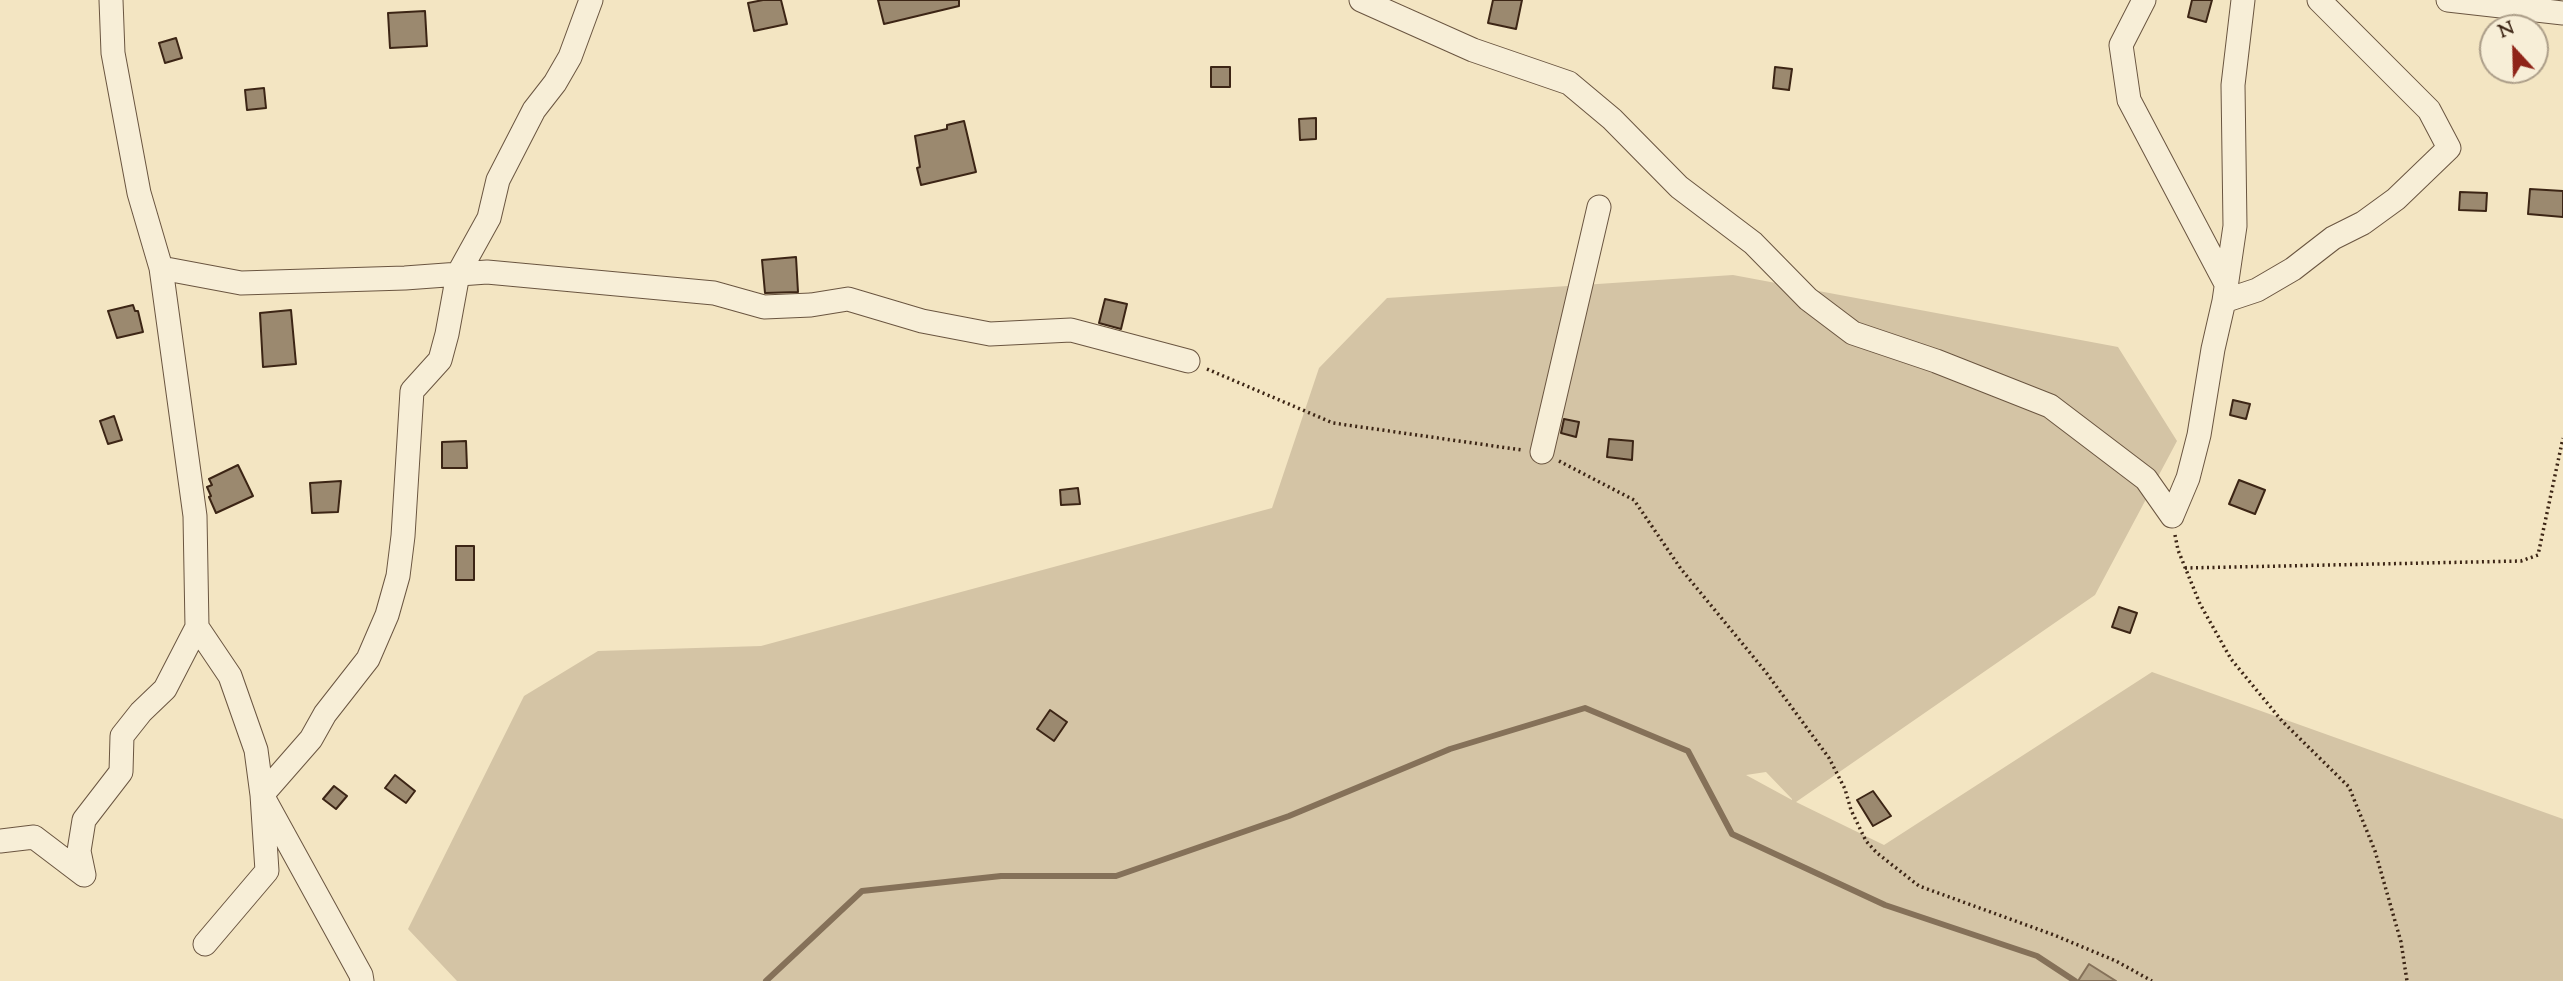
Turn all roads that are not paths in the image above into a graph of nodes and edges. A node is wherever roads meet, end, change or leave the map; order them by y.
1 (111, 0) edge
2 (591, 0) edge
3 (1361, 0) edge
4 (2144, 0) edge
5 (2243, 0) edge
6 (2319, 0) edge
7 (2448, 0) edge
8 (2563, 13) edge
9 (1599, 206) dead end
10 (161, 268) junction
11 (458, 274) junction
12 (2225, 292) junction
13 (1188, 361) road end
14 (1542, 452) road end
15 (197, 627) junction
16 (262, 795) junction
17 (0, 841) edge
18 (205, 944) dead end
19 (362, 981) edge

1 - 10 street
2 - 11 street
3 - 12 street
4 - 12 street
5 - 12 street
6 - 12 street
7 - 8 street
9 - 14 street
10 - 11 street
10 - 15 street
11 - 13 street
11 - 16 street
15 - 16 street
15 - 17 street
16 - 18 street
16 - 19 street

